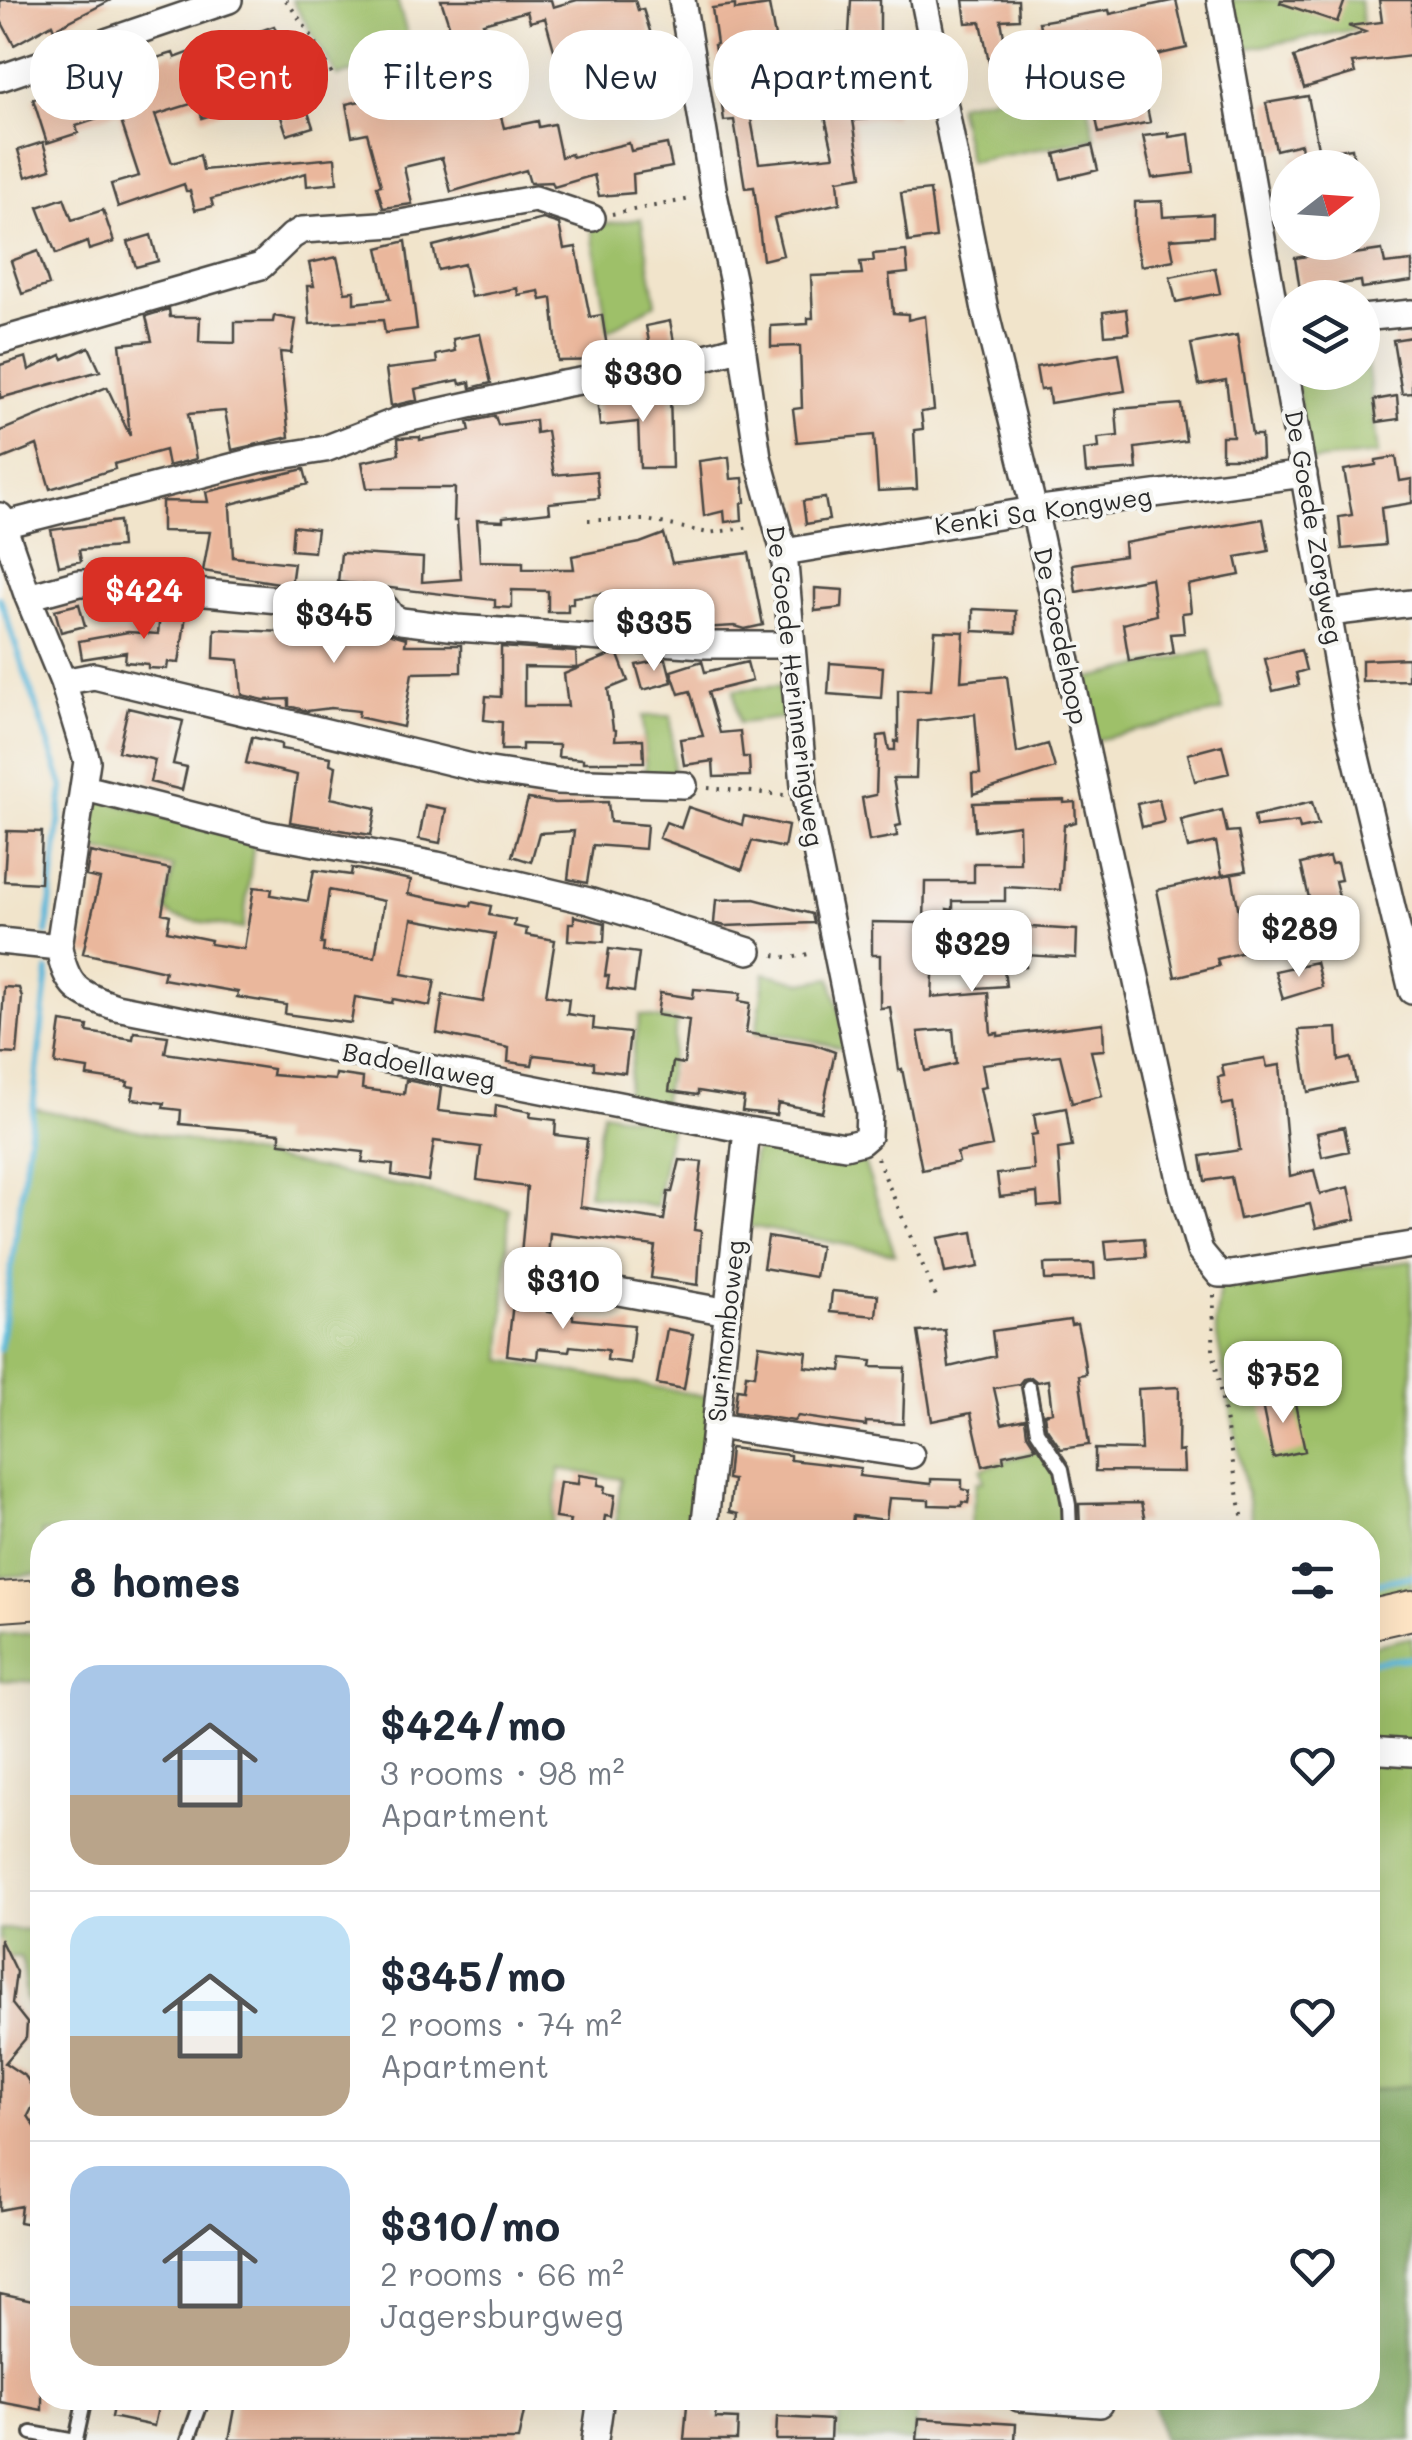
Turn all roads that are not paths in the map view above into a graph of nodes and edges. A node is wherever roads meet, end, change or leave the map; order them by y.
1 (230, 0) edge
2 (682, 0) edge
3 (924, 0) edge
4 (1220, 0) edge
5 (0, 78) edge
6 (592, 218) road end
7 (1275, 280) edge
8 (1412, 313) edge
9 (1380, 316) edge
10 (0, 341) edge
11 (742, 347) junction
12 (1293, 390) edge
13 (1304, 474) junction
14 (1034, 510) junction
15 (2, 521) edge
16 (784, 552) junction
17 (28, 597) junction
18 (1412, 603) edge
19 (1329, 614) junction
20 (790, 645) junction
21 (63, 682) junction
22 (684, 785) road end
23 (85, 788) junction
24 (0, 941) edge
25 (59, 946) junction
26 (749, 951) road end
27 (1412, 991) edge
28 (747, 1130) junction
29 (868, 1136) joint
30 (1412, 1246) edge
31 (531, 1276) dead end
32 (728, 1312) junction
33 (1028, 1387) dead end
34 (716, 1426) junction
35 (911, 1455) dead end
36 (705, 1520) edge
37 (1070, 1520) edge
38 (30, 1601) edge
39 (0, 1602) edge
40 (1412, 1610) edge
41 (1380, 1617) edge
42 (1380, 1751) edge
43 (1412, 1753) edge
44 (82, 2410) edge
45 (199, 2410) edge
46 (599, 2410) edge
47 (32, 2433) dead end
48 (73, 2440) edge
49 (188, 2440) edge
50 (595, 2440) edge

1 - 5 street
2 - 11 street, De Goede Herinneringweg
3 - 14 street, De Goedehoop
4 - 7 street, De Goede Zorgweg
6 - 10 street
8 - 9 street
11 - 15 street
11 - 16 street, De Goede Herinneringweg
12 - 13 street, De Goede Zorgweg
13 - 14 street, Kenki Sa Kongweg
13 - 19 street, De Goede Zorgweg
14 - 16 street, Kenki Sa Kongweg
14 - 30 street, De Goedehoop
15 - 17 street
16 - 20 street, De Goede Herinneringweg
17 - 20 street
17 - 21 street
18 - 19 street
19 - 27 street, De Goede Zorgweg
20 - 29 street, De Goede Herinneringweg
21 - 22 street
21 - 23 street
23 - 25 street
23 - 26 street
24 - 25 street
25 - 28 street, Badoellaweg
28 - 29 street, Badoellaweg
28 - 32 street, Surimomboweg
31 - 32 street
32 - 34 street, Surimomboweg
33 - 37 lane
34 - 35 street
34 - 36 street, Surimomboweg
38 - 39 main road
40 - 41 main road
42 - 43 street
44 - 48 lane
45 - 49 lane
46 - 50 street
47 - 48 lane

